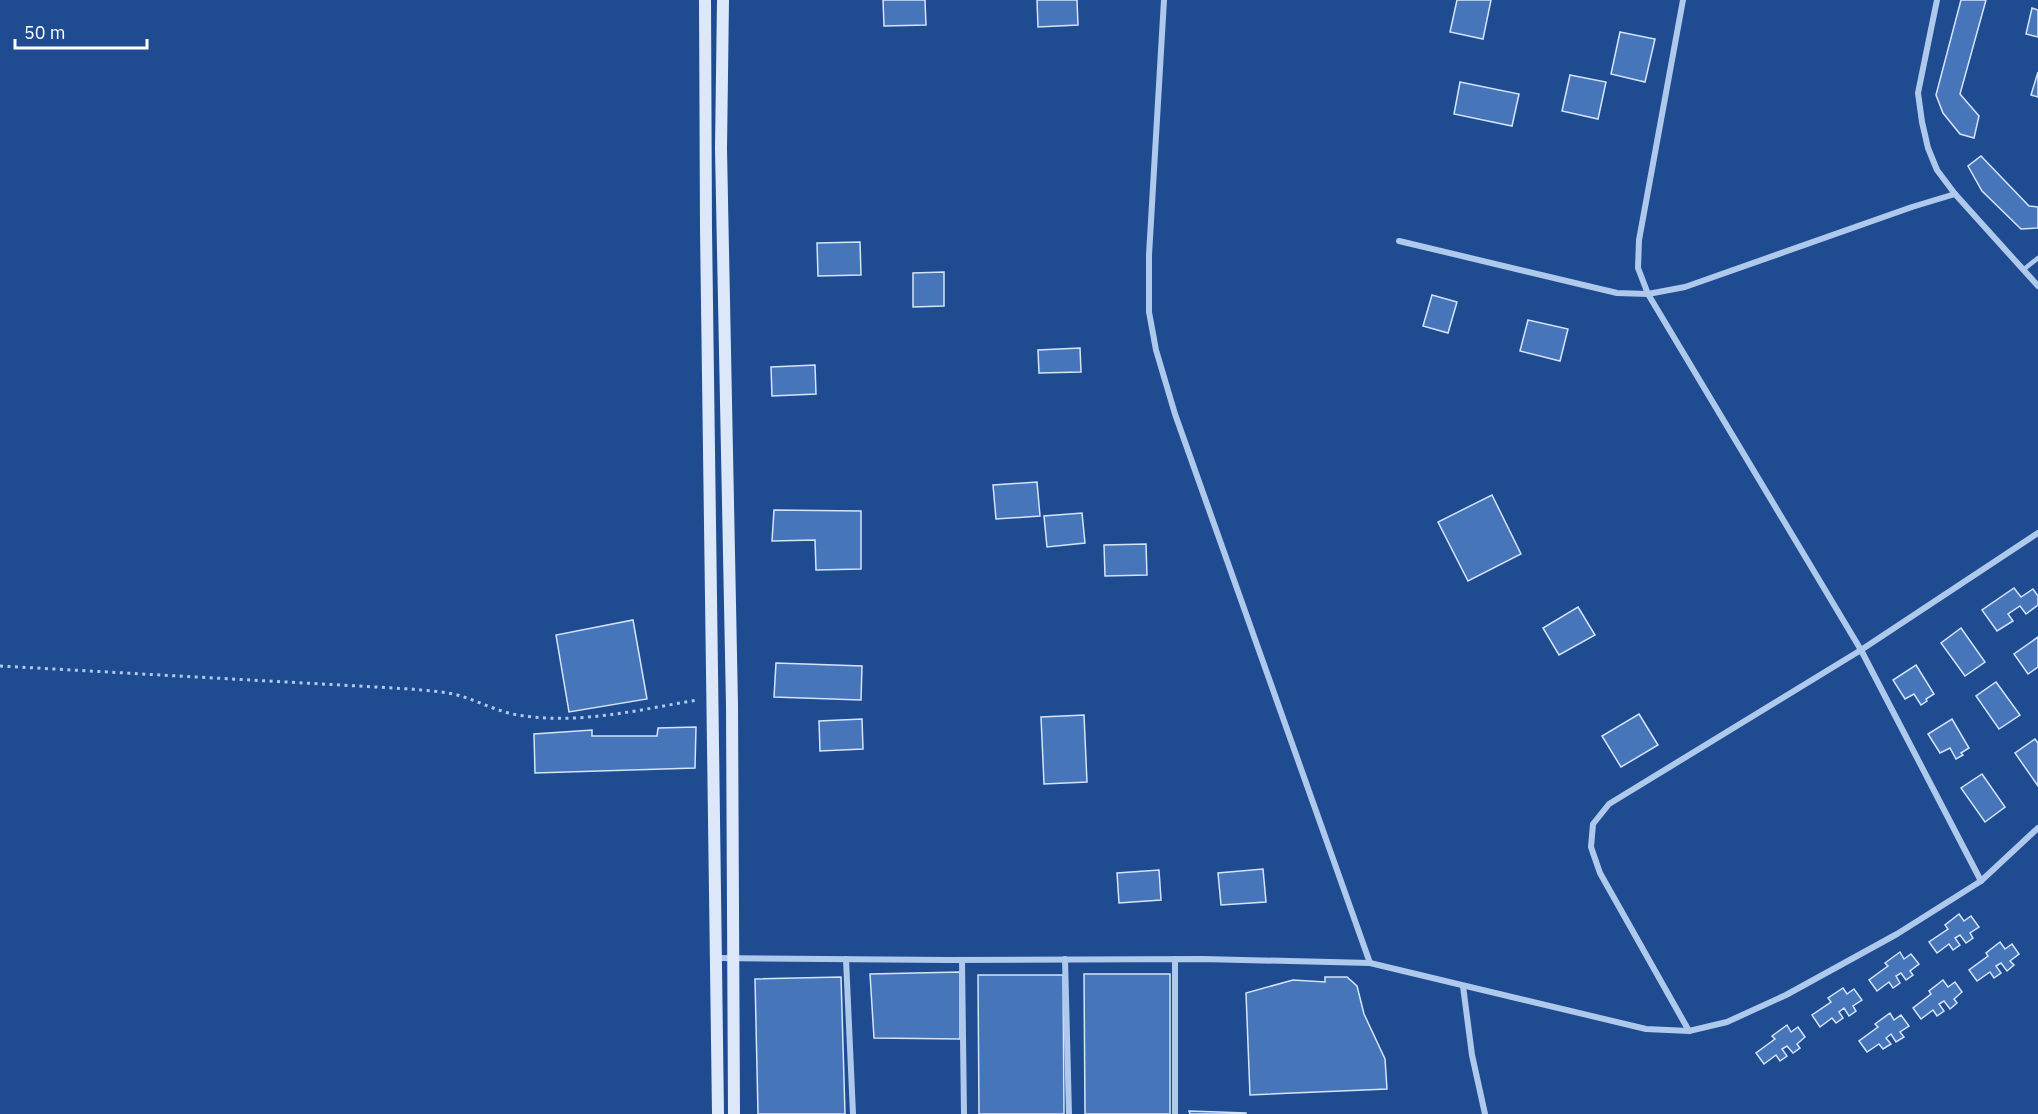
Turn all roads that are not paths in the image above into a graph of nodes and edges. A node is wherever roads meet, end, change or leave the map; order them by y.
1 (705, 0) edge
2 (723, 0) edge
3 (1164, 0) edge
4 (1683, 0) edge
5 (1936, 0) edge
6 (1955, 194) junction
7 (1400, 241) dead end
8 (2038, 258) edge
9 (2023, 270) junction
10 (2038, 286) edge
11 (1648, 294) junction
12 (2038, 533) edge
13 (1861, 650) junction
14 (2038, 828) edge
15 (1981, 881) junction
16 (716, 958) junction
17 (734, 958) junction
18 (846, 959) junction
19 (1065, 959) junction
20 (1175, 959) junction
21 (962, 960) junction
22 (1370, 963) junction
23 (1463, 986) junction
24 (1689, 1030) junction
25 (718, 1114) edge
26 (734, 1114) edge
27 (853, 1114) edge
28 (964, 1114) edge
29 (1069, 1114) edge
30 (1175, 1114) edge
31 (1485, 1114) edge

1 - 16 main road
2 - 17 main road
3 - 22 street
4 - 11 street
5 - 6 street
6 - 9 street
6 - 11 street
7 - 11 street
8 - 9 lane
9 - 10 street
11 - 13 street
12 - 13 street
13 - 15 street
13 - 24 street
14 - 15 street
15 - 24 street
16 - 17 street
16 - 25 main road
17 - 18 street
17 - 26 main road
18 - 21 street
18 - 27 street
19 - 20 street
19 - 21 street
19 - 29 street
20 - 22 street
20 - 30 street
21 - 28 street
22 - 23 street
23 - 24 street
23 - 31 street

